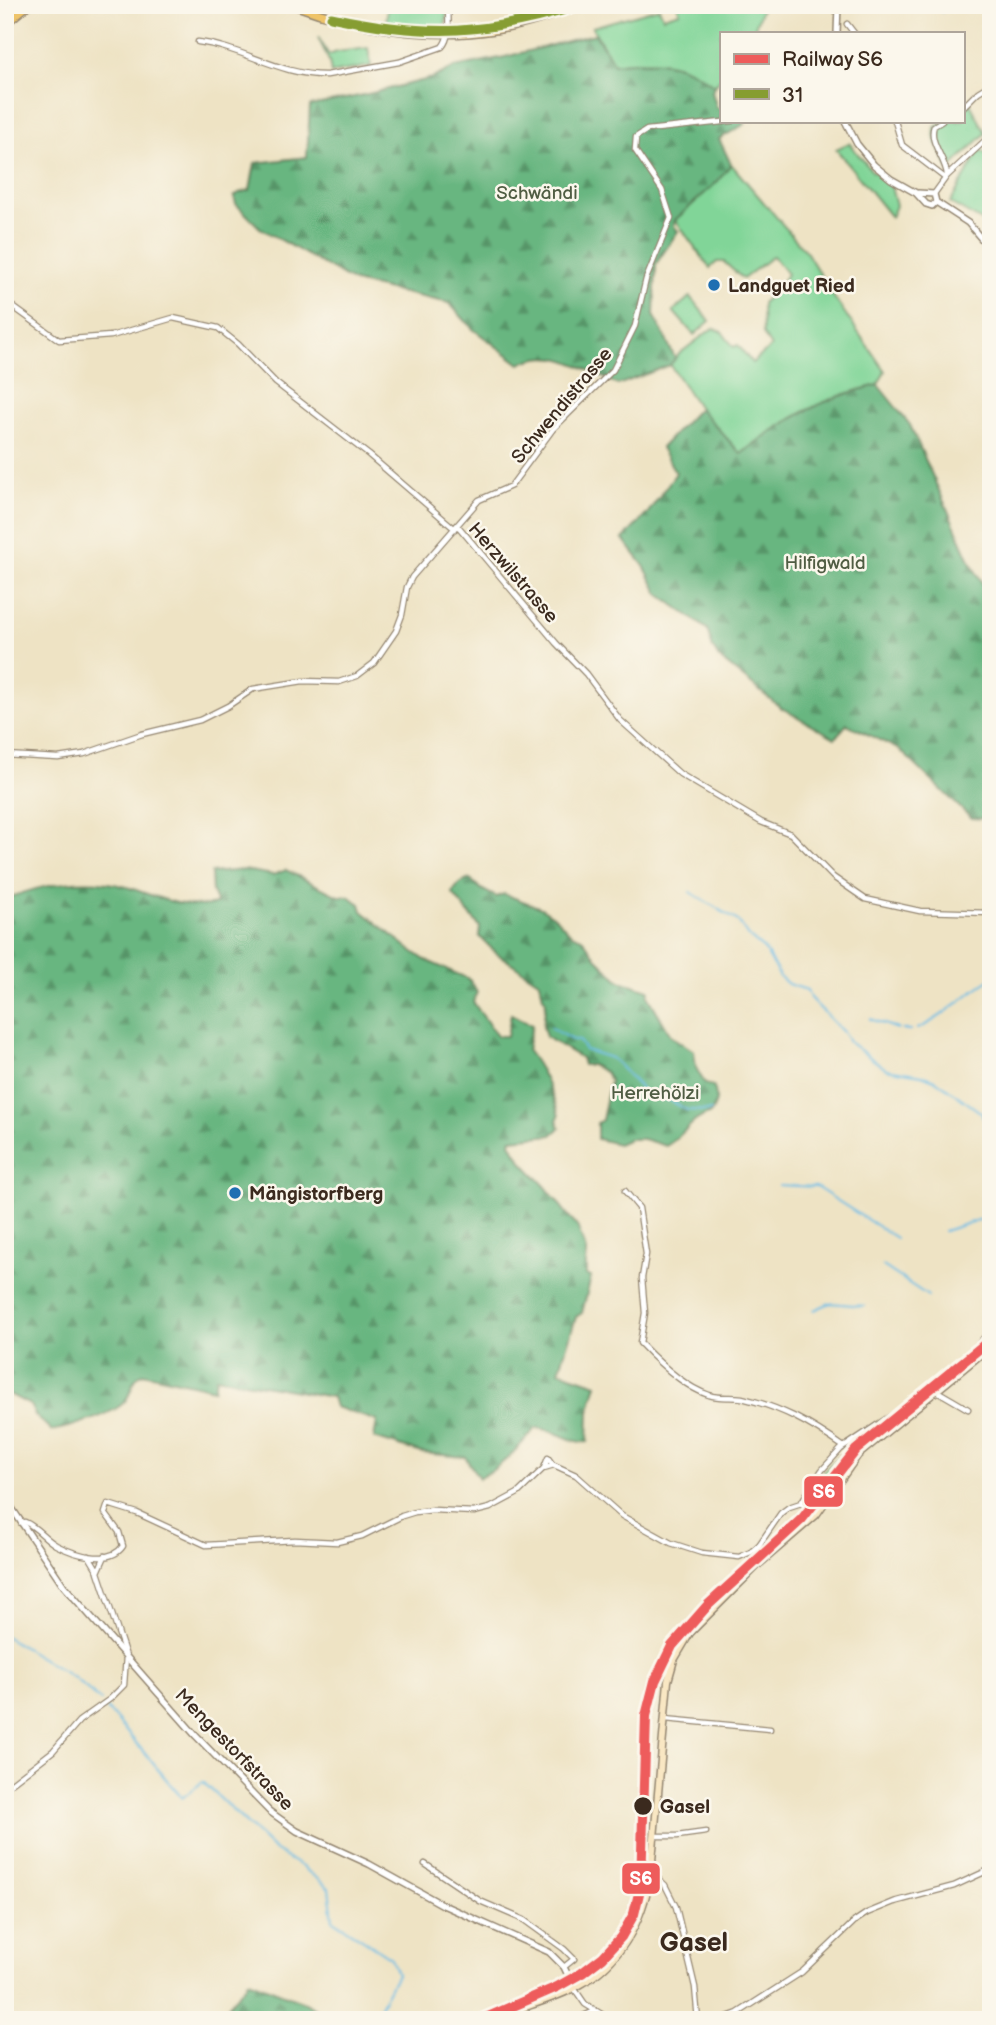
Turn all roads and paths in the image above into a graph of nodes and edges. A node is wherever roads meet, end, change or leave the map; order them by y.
1 (28, 5) edge
2 (294, 5) edge
3 (448, 5) edge
4 (583, 5) edge
5 (838, 5) edge
6 (5, 24) edge
7 (847, 24) dead end
8 (837, 32) edge
9 (853, 32) edge
10 (448, 34) junction
11 (198, 42) dead end
12 (991, 84) edge
13 (964, 106) edge
14 (723, 122) edge
15 (846, 122) edge
16 (895, 122) edge
17 (940, 122) edge
18 (991, 135) edge
19 (946, 177) junction
20 (915, 192) junction
21 (931, 194) junction
22 (924, 201) junction
23 (936, 202) junction
24 (991, 250) edge
25 (5, 301) edge
26 (457, 528) junction
27 (5, 755) edge
28 (991, 913) edge
29 (625, 1191) dead end
30 (991, 1330) edge
31 (991, 1346) edge
32 (937, 1391) junction
33 (968, 1409) dead end
34 (844, 1447) junction
35 (5, 1499) edge
36 (801, 1503) junction
37 (816, 1516) junction
38 (21, 1523) junction
39 (89, 1556) junction
40 (105, 1556) junction
41 (98, 1572) junction
42 (126, 1656) junction
43 (665, 1719) junction
44 (770, 1729) dead end
45 (5, 1788) edge
46 (706, 1832) dead end
47 (654, 1836) junction
48 (425, 1864) dead end
49 (991, 1869) edge
50 (651, 1872) junction
51 (564, 1966) junction
52 (575, 1988) junction
53 (595, 2011) junction
54 (491, 2020) edge
55 (574, 2020) edge
56 (611, 2020) edge
57 (698, 2020) edge
58 (719, 2020) edge

1 - 6 main road
2 - 10 main road
3 - 10 street
4 - 10 main road
5 - 8 street
7 - 9 street
10 - 11 street
12 - 13 street
14 - 26 street, Schwendistrasse
15 - 20 street
16 - 19 street
17 - 19 street
18 - 19 street
19 - 21 street
20 - 21 street
20 - 22 street
21 - 22 street
21 - 23 street
22 - 23 street
23 - 24 street
25 - 26 street, Herzwilstrasse
26 - 27 street, Schwendistrasse
26 - 28 street, Herzwilstrasse
29 - 34 street
30 - 34 street
31 - 32 main road
32 - 33 street
32 - 37 main road
34 - 36 street
35 - 38 street, Mengestorfstrasse
36 - 37 street
36 - 40 street
37 - 43 main road
38 - 39 street
38 - 42 street, Mengestorfstrasse
39 - 40 street
39 - 41 street
40 - 41 street
41 - 42 street
42 - 45 street
42 - 51 street, Mengestorfstrasse
43 - 44 street
43 - 47 main road
46 - 47 street
47 - 50 main road
48 - 51 street
49 - 58 street
50 - 52 main road
50 - 57 street
51 - 52 street, Mengestorfstrasse
52 - 53 street
52 - 54 main road
53 - 55 street
53 - 56 street

